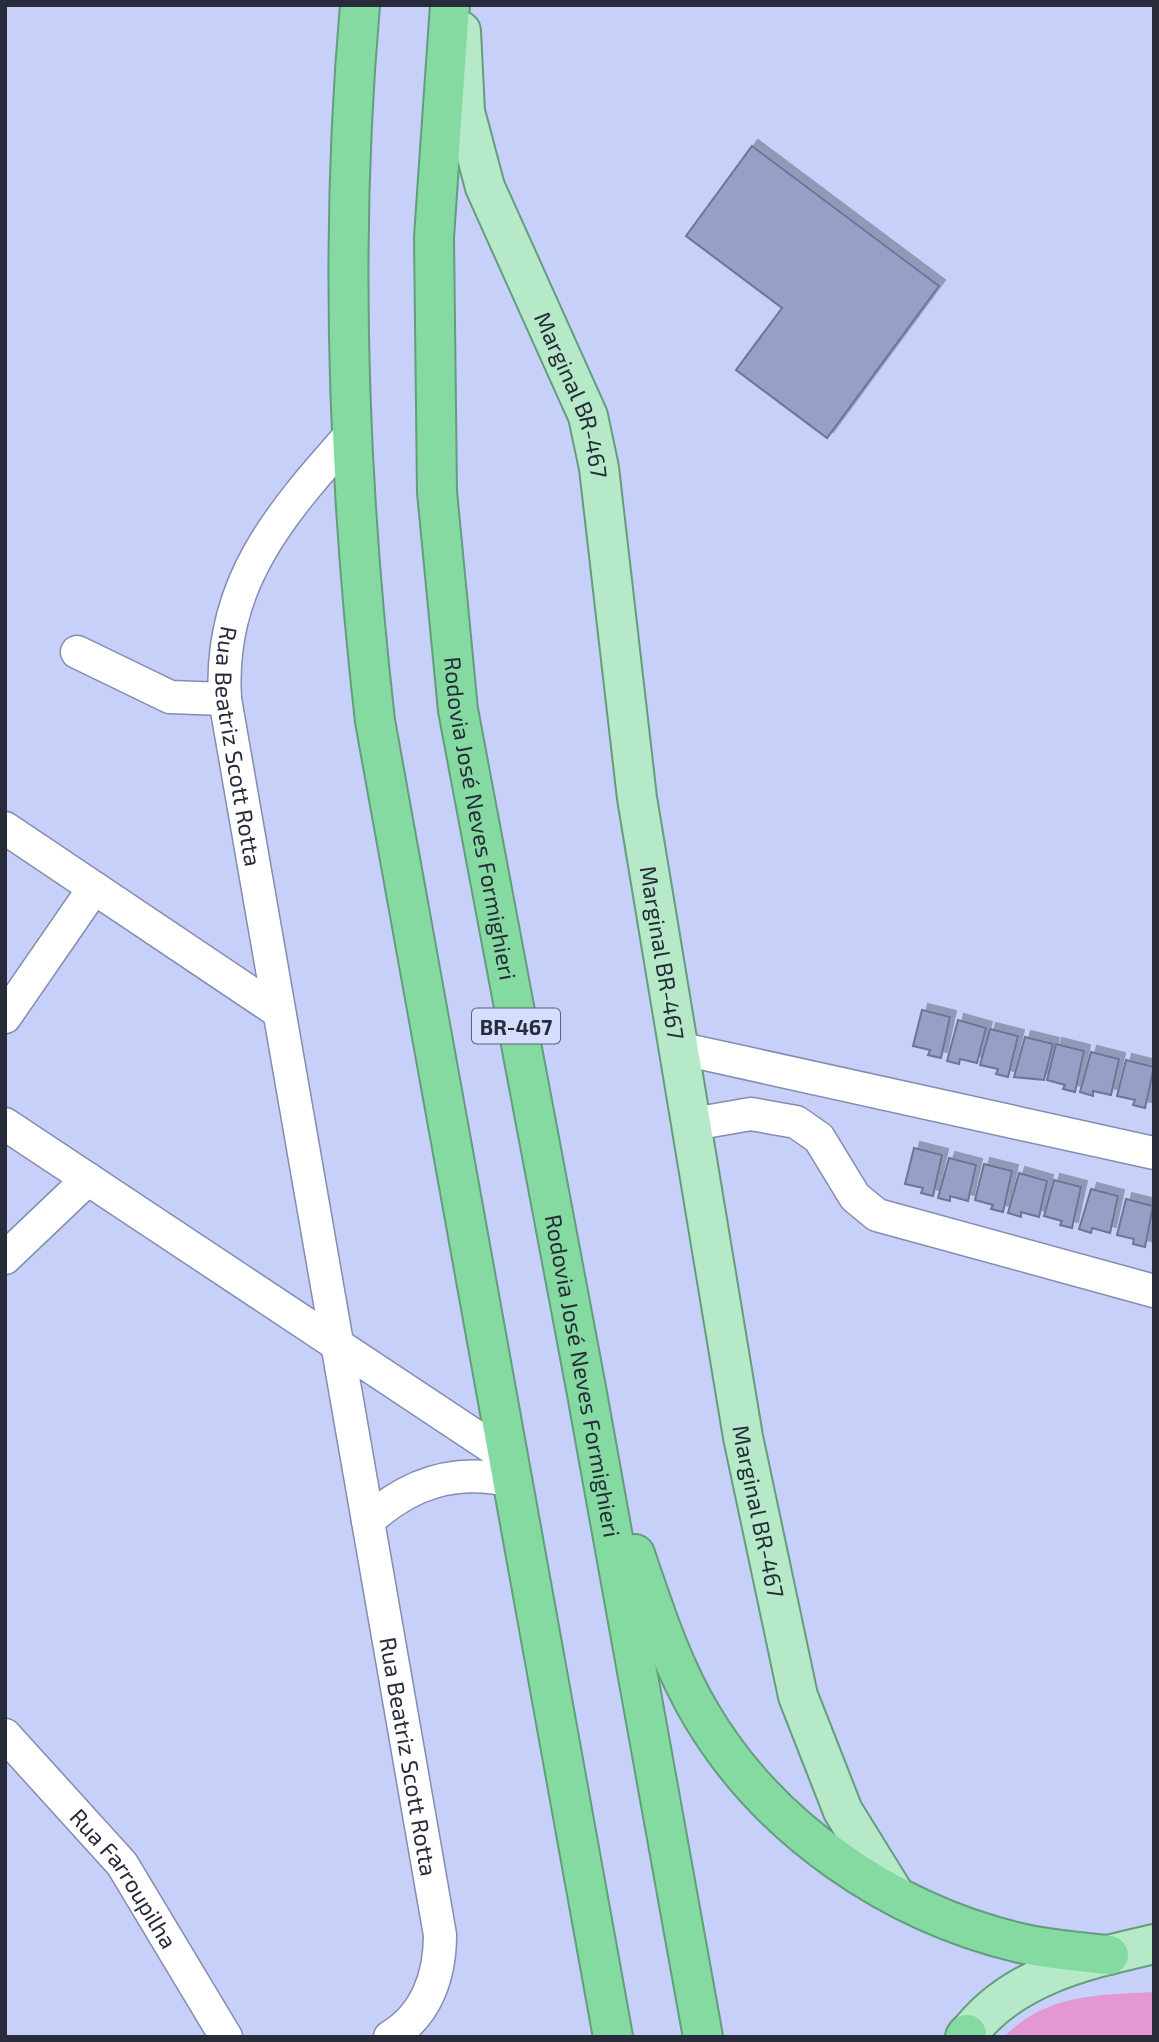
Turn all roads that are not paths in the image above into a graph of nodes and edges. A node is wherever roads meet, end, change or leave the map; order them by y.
1 (360, 5) edge
2 (450, 5) edge
3 (460, 5) edge
4 (353, 432) junction
5 (77, 652) dead end
6 (225, 699) junction
7 (5, 828) edge
8 (94, 888) junction
9 (279, 1012) junction
10 (5, 1017) edge
11 (678, 1048) junction
12 (744, 1063) junction
13 (751, 1114) junction
14 (5, 1124) edge
15 (693, 1124) junction
16 (1154, 1153) edge
17 (88, 1180) junction
18 (5, 1258) edge
19 (1154, 1291) edge
20 (338, 1345) junction
21 (586, 1388) junction
22 (510, 1470) junction
23 (368, 1521) junction
24 (5, 1735) edge
25 (895, 1895) junction
26 (1154, 1944) edge
27 (1110, 1955) junction
28 (1154, 1964) edge
29 (966, 2036) edge
30 (226, 2037) edge
31 (390, 2037) edge
32 (613, 2037) edge
33 (703, 2037) edge

1 - 4 highway
2 - 21 highway, Rodovia José Neves Formighieri / BR-467
3 - 11 main road, Marginal BR-467
4 - 6 street, Rua Beatriz Scott Rotta
4 - 22 highway
5 - 6 street
6 - 9 street, Rua Beatriz Scott Rotta
7 - 8 street
8 - 9 street
8 - 10 street
9 - 20 street, Rua Beatriz Scott Rotta
11 - 12 street
11 - 15 main road, Marginal BR-467
12 - 13 street
12 - 16 street
13 - 15 street
13 - 19 street
14 - 17 street
15 - 25 main road, Marginal BR-467
17 - 18 street
17 - 20 street
20 - 22 street
20 - 23 street, Rua Beatriz Scott Rotta
21 - 25 highway
21 - 33 highway, Rodovia José Neves Formighieri / BR-467
22 - 23 street
22 - 32 highway
23 - 31 street, Rua Beatriz Scott Rotta
24 - 30 street, Rua Farroupilha
25 - 27 highway
26 - 27 main road
27 - 28 main road
27 - 29 main road

